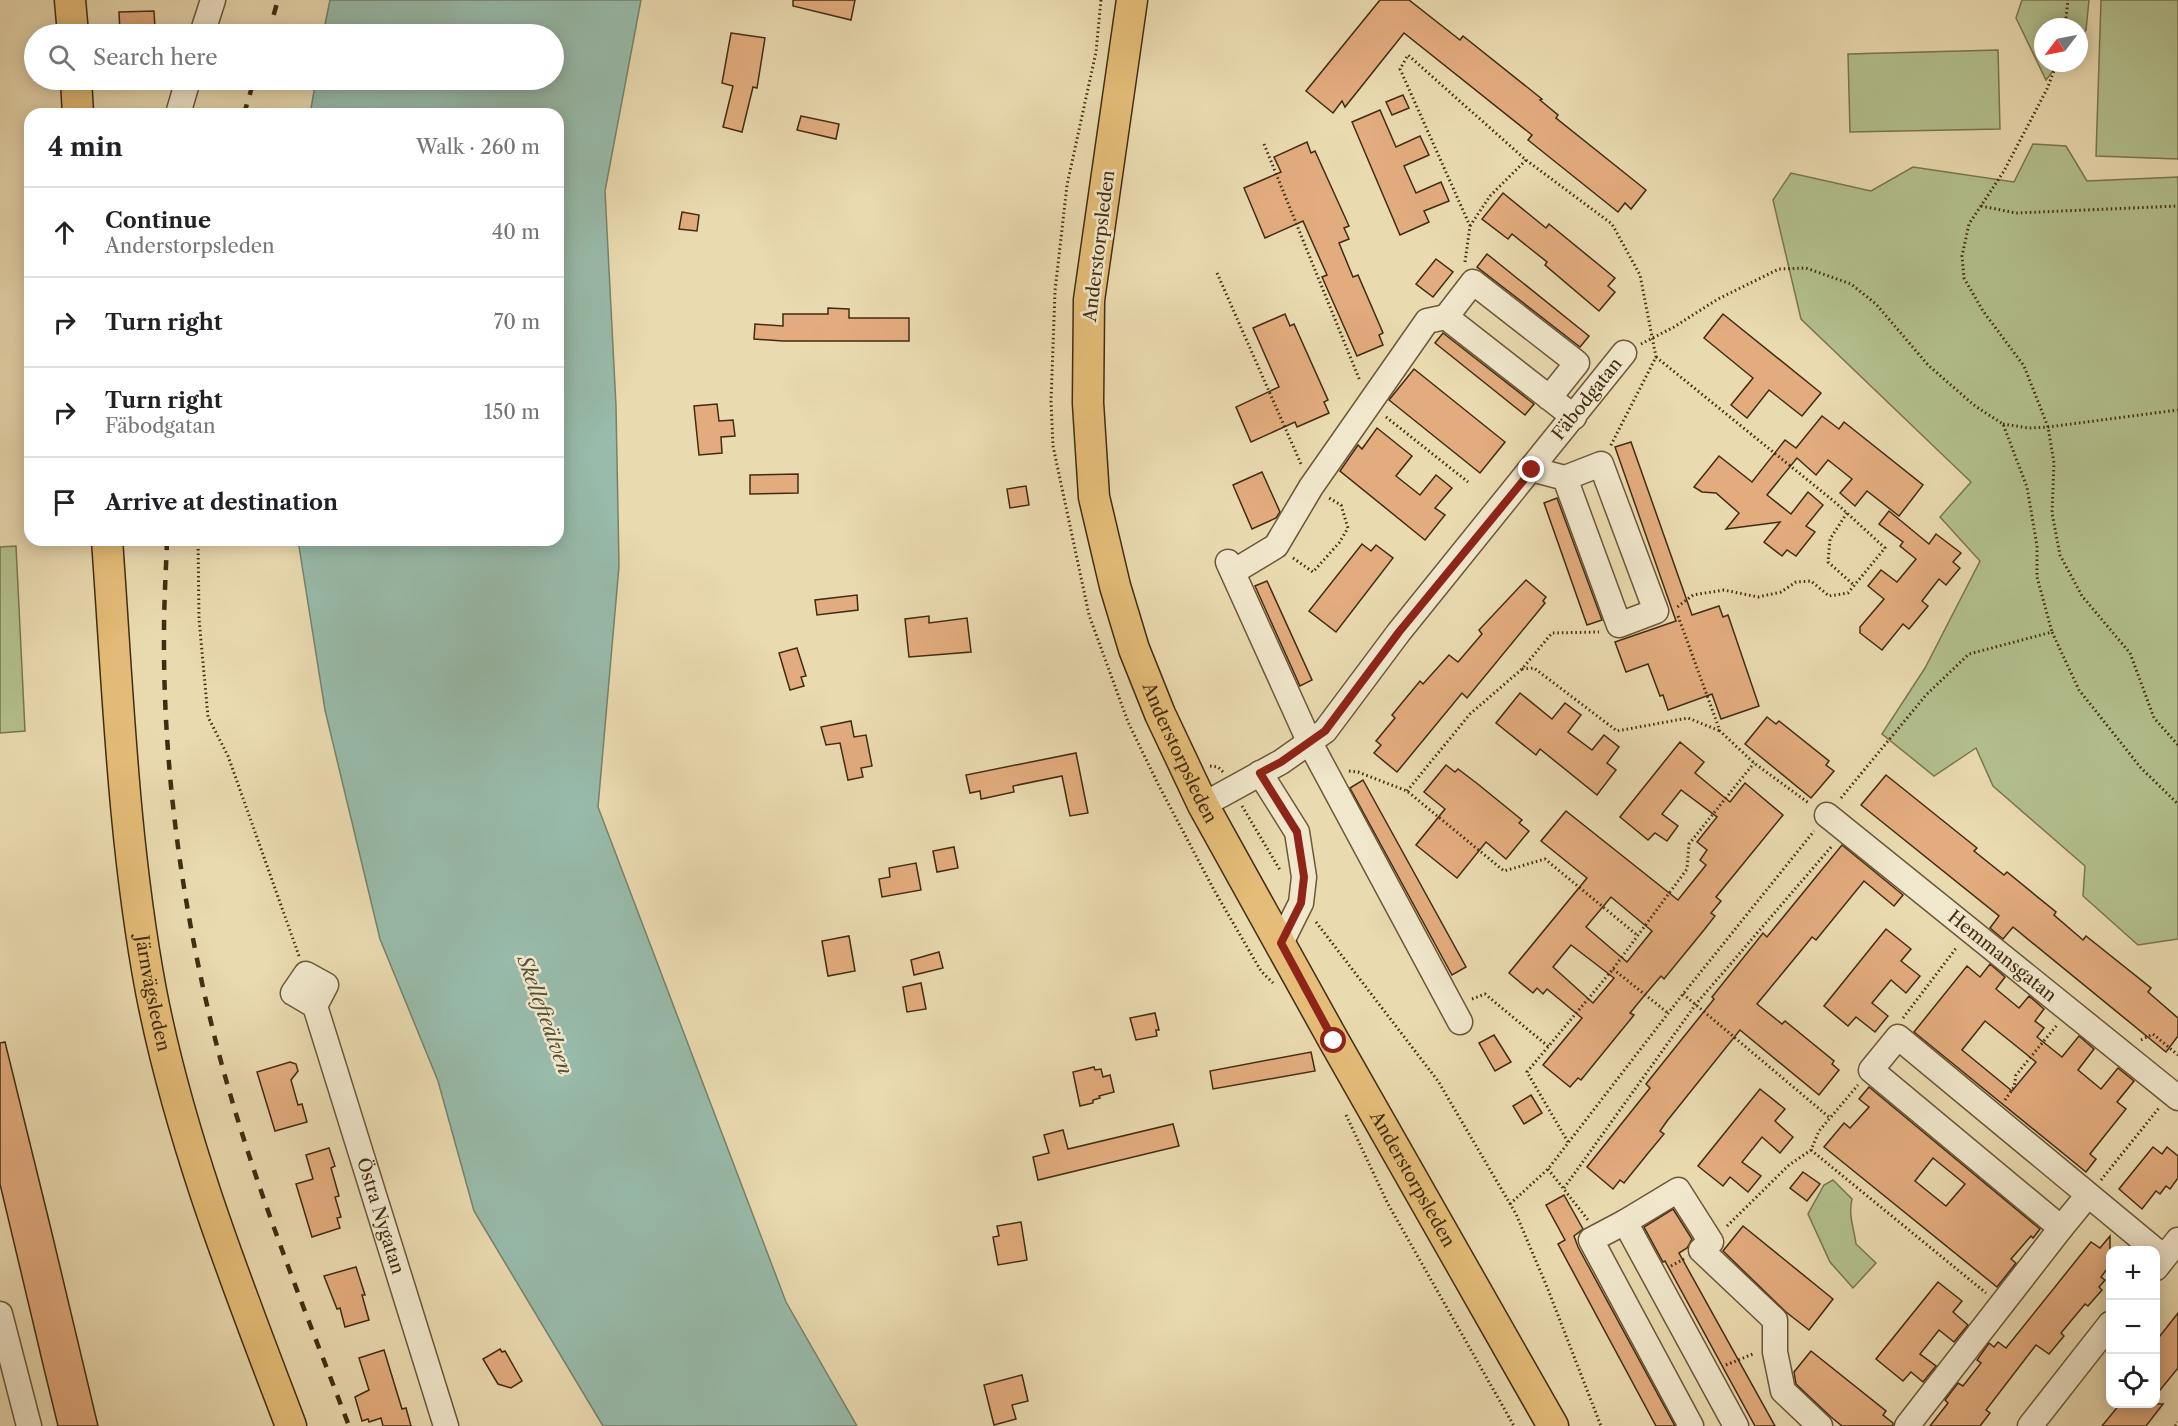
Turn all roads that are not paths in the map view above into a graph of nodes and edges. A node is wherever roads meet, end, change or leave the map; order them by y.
1 (70, 0) edge
2 (213, 0) edge
3 (1131, 0) edge
4 (72, 24) edge
5 (205, 24) edge
6 (77, 90) edge
7 (185, 90) edge
8 (78, 108) edge
9 (180, 108) edge
10 (1446, 317) junction
11 (1624, 353) road end
12 (1550, 398) junction
13 (1574, 417) junction
14 (1532, 470) junction
15 (1565, 478) junction
16 (107, 546) edge
17 (1309, 741) junction
18 (1260, 773) junction
19 (1203, 804) junction
20 (1827, 815) road end
21 (1281, 943) junction
22 (306, 974) road end
23 (1456, 1015) road end
24 (2175, 1095) edge
25 (2088, 1195) junction
26 (1625, 1222) junction
27 (2061, 1228) junction
28 (2161, 1253) edge
29 (0, 1314) edge
30 (2106, 1329) edge
31 (29, 1426) edge
32 (291, 1426) edge
33 (446, 1426) edge
34 (1553, 1426) edge
35 (1691, 1426) edge
36 (1736, 1426) edge
37 (1820, 1426) edge
38 (1907, 1426) edge
39 (2030, 1426) edge

1 - 4 main road
2 - 5 street
3 - 19 main road, Anderstorpsleden
6 - 8 main road
7 - 9 street
10 - 12 street
10 - 12 street
10 - 17 street
11 - 13 street, Fäbodgatan
12 - 13 street
13 - 14 street, Fäbodgatan
14 - 15 street
14 - 17 street, Fäbodgatan
15 - 15 street
16 - 32 main road, Järnvägsleden
17 - 18 street, Fäbodgatan
17 - 23 street
18 - 19 street, Fäbodgatan
18 - 21 street
19 - 21 main road, Anderstorpsleden
20 - 24 street, Hemmansgatan
21 - 34 main road, Anderstorpsleden
22 - 33 street, Östra Nygatan
25 - 27 street
25 - 27 street
25 - 28 street
26 - 35 street
26 - 36 street
26 - 37 street
27 - 38 street
29 - 31 street
30 - 39 street

